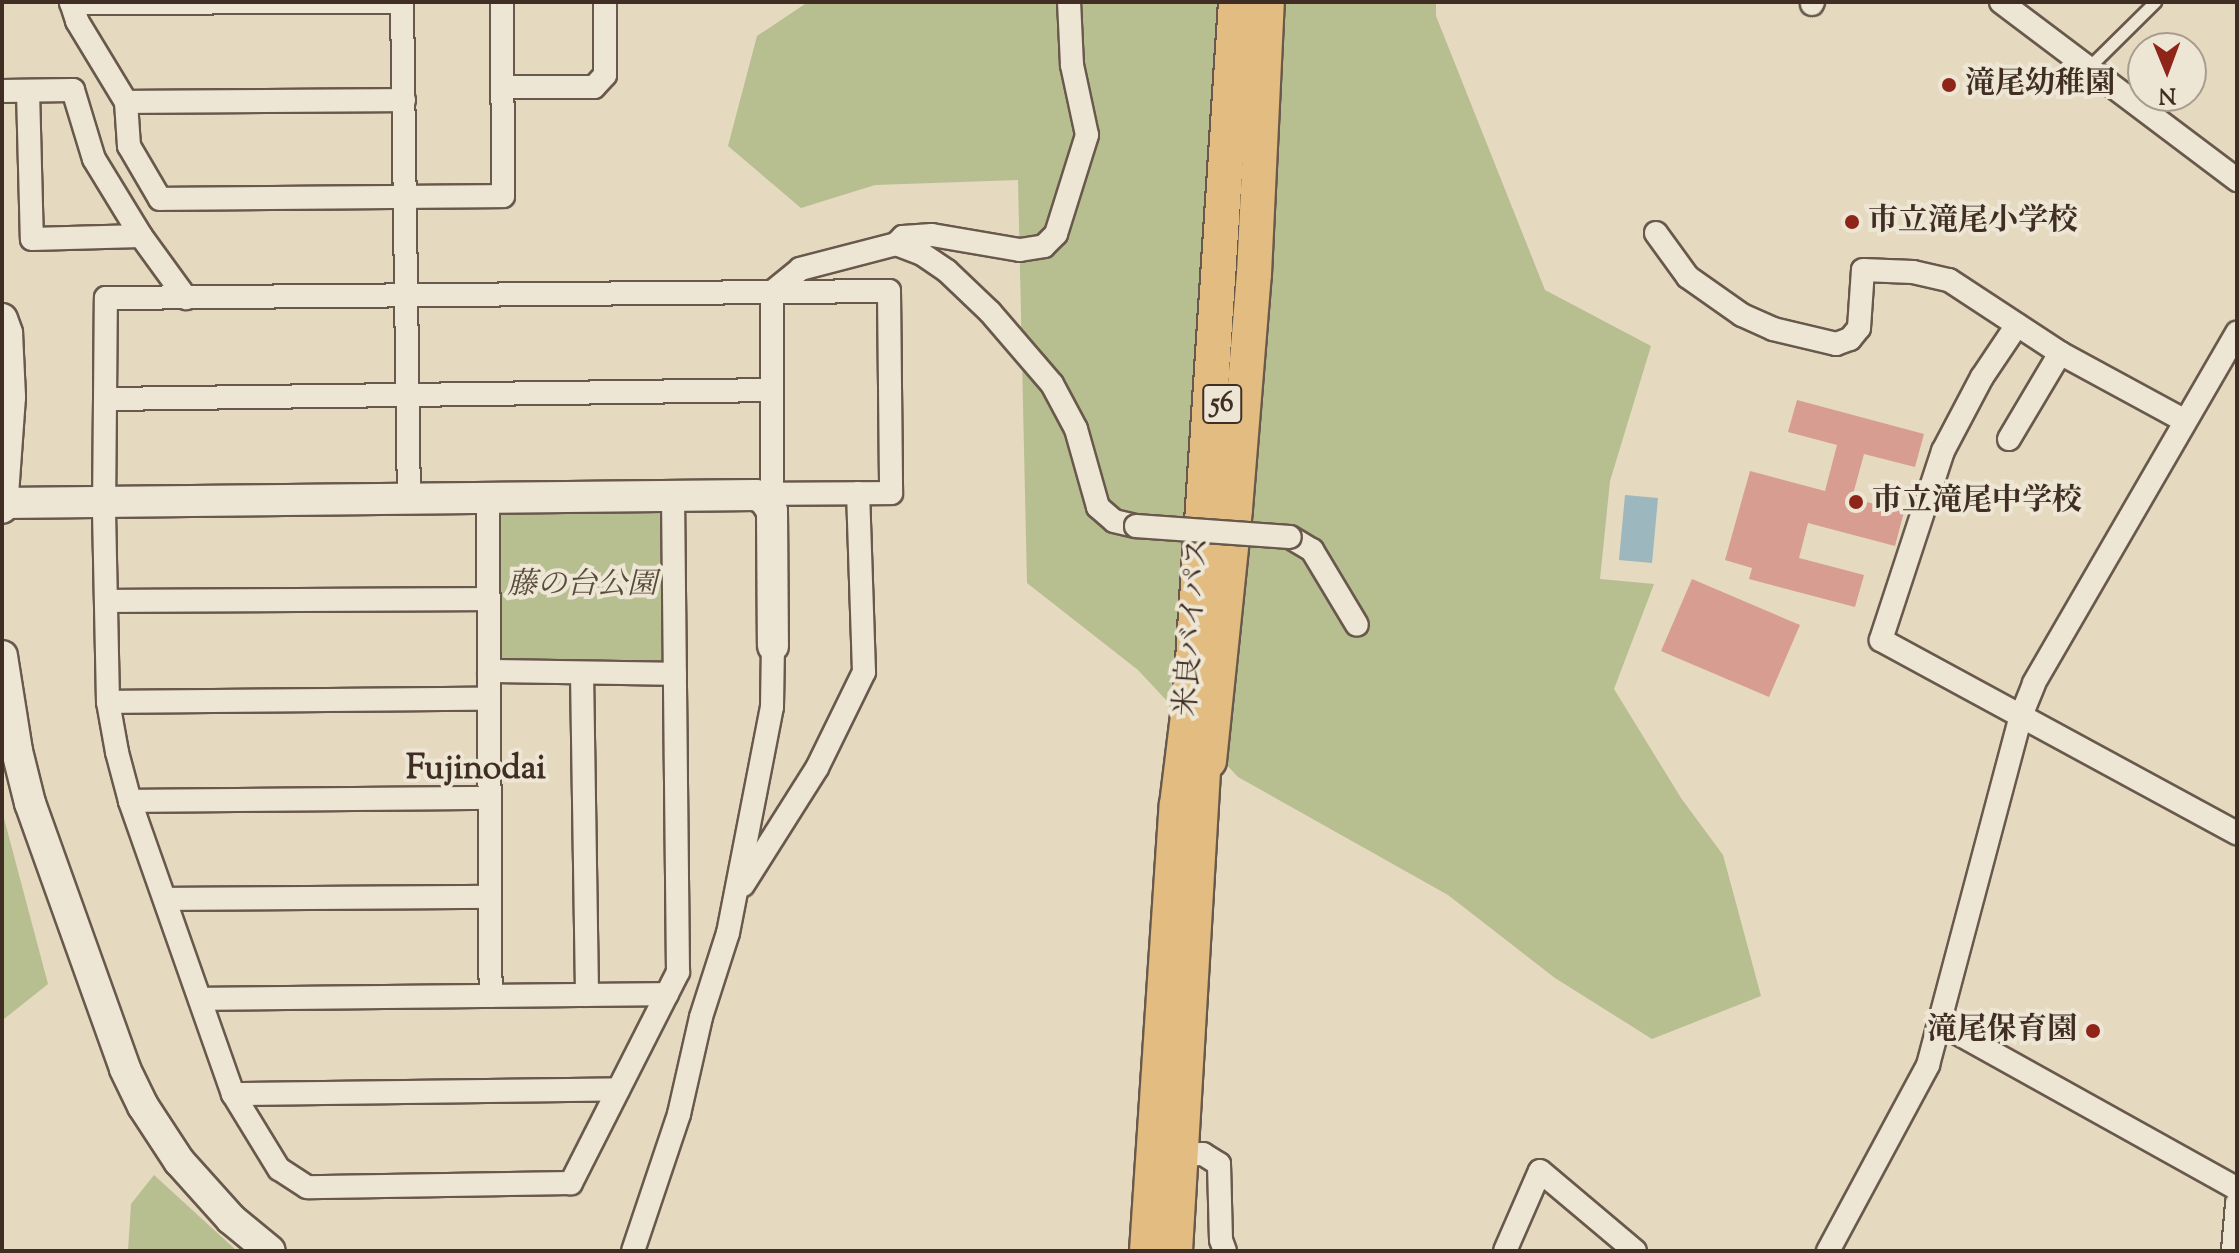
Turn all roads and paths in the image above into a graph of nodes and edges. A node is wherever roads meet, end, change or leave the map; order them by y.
1 (402, 2) edge
2 (502, 2) edge
3 (605, 2) edge
4 (1069, 2) edge
5 (1219, 2) edge
6 (1236, 2) edge
7 (1247, 2) edge
8 (1267, 2) edge
9 (2001, 2) edge
10 (2155, 2) edge
11 (71, 3) edge
12 (2089, 67) junction
13 (503, 87) junction
14 (2, 91) edge
15 (28, 91) junction
16 (404, 100) junction
17 (126, 102) junction
18 (2237, 180) edge
19 (405, 197) junction
20 (1656, 233) dead end
21 (141, 236) junction
22 (896, 244) junction
23 (772, 292) junction
24 (407, 295) junction
25 (186, 298) junction
26 (2, 319) edge
27 (2017, 325) junction
28 (2237, 333) edge
29 (2060, 353) junction
30 (772, 390) junction
31 (408, 395) junction
32 (106, 399) junction
33 (2185, 421) junction
34 (2009, 439) dead end
35 (858, 493) junction
36 (758, 494) junction
37 (673, 495) junction
38 (488, 497) junction
39 (409, 498) junction
40 (105, 502) junction
41 (2, 505) edge
42 (489, 599) junction
43 (106, 601) junction
44 (1357, 625) dead end
45 (773, 646) joint
46 (2, 656) edge
47 (489, 671) junction
48 (582, 673) junction
49 (675, 674) junction
50 (489, 699) junction
51 (108, 702) junction
52 (2021, 716) junction
53 (490, 798) junction
54 (130, 801) junction
55 (1190, 805) junction
56 (2237, 833) edge
57 (735, 896) junction
58 (490, 897) junction
59 (165, 899) junction
60 (667, 994) junction
61 (587, 995) junction
62 (491, 996) junction
63 (200, 999) junction
64 (1941, 1024) junction
65 (618, 1089) junction
66 (233, 1094) junction
67 (1167, 1155) junction
68 (2237, 1189) edge
69 (2237, 1203) edge
70 (1611, 1244) edge
71 (270, 1251) edge
72 (633, 1251) edge
73 (1147, 1251) edge
74 (1175, 1251) edge
75 (1225, 1251) edge
76 (1505, 1251) edge
77 (1635, 1251) edge
78 (1828, 1251) edge
79 (2233, 1251) edge

1 - 11 street
1 - 16 street
2 - 13 street
3 - 13 street
4 - 22 street
5 - 55 main road
6 - 55 main road, 米良バイパス / 56
7 - 55 main road, 米良バイパス / 56
8 - 55 main road
9 - 12 street
10 - 12 lane
11 - 17 street
12 - 18 street
13 - 19 street
14 - 15 street
15 - 21 street
15 - 21 street
16 - 17 street
16 - 19 street
17 - 19 street
19 - 24 street
20 - 27 street
21 - 25 street
22 - 23 street
22 - 44 street, bridge
23 - 24 street
23 - 30 street
23 - 35 street
24 - 25 street
24 - 31 street
25 - 32 street
26 - 41 street
27 - 29 street
27 - 52 street
28 - 33 street
29 - 33 street
29 - 34 street
30 - 31 street
30 - 36 street
31 - 32 street
31 - 39 street
32 - 40 street
33 - 52 street
35 - 36 street
35 - 57 street
36 - 37 street
36 - 45 street
37 - 38 street
37 - 49 street
38 - 39 street
38 - 42 street
39 - 40 street
40 - 41 street
40 - 43 street
42 - 43 street
42 - 47 street
43 - 51 street
45 - 57 street
46 - 71 street
47 - 48 street
47 - 50 street
48 - 49 street
48 - 61 street
49 - 60 street
50 - 51 street
50 - 53 street
51 - 54 street
52 - 56 street
52 - 64 street
53 - 54 street
53 - 58 street
54 - 59 street
55 - 67 main road, 米良バイパス / 56
57 - 72 street
58 - 59 street
58 - 62 street
59 - 63 street
60 - 61 street
60 - 65 street
61 - 62 street
62 - 63 street
63 - 66 street
64 - 68 street
64 - 78 street
65 - 66 street
65 - 66 street
67 - 73 main road, 米良バイパス / 56
67 - 74 main road, 米良バイパス / 56
67 - 75 street
69 - 79 street
70 - 76 street
70 - 77 street

